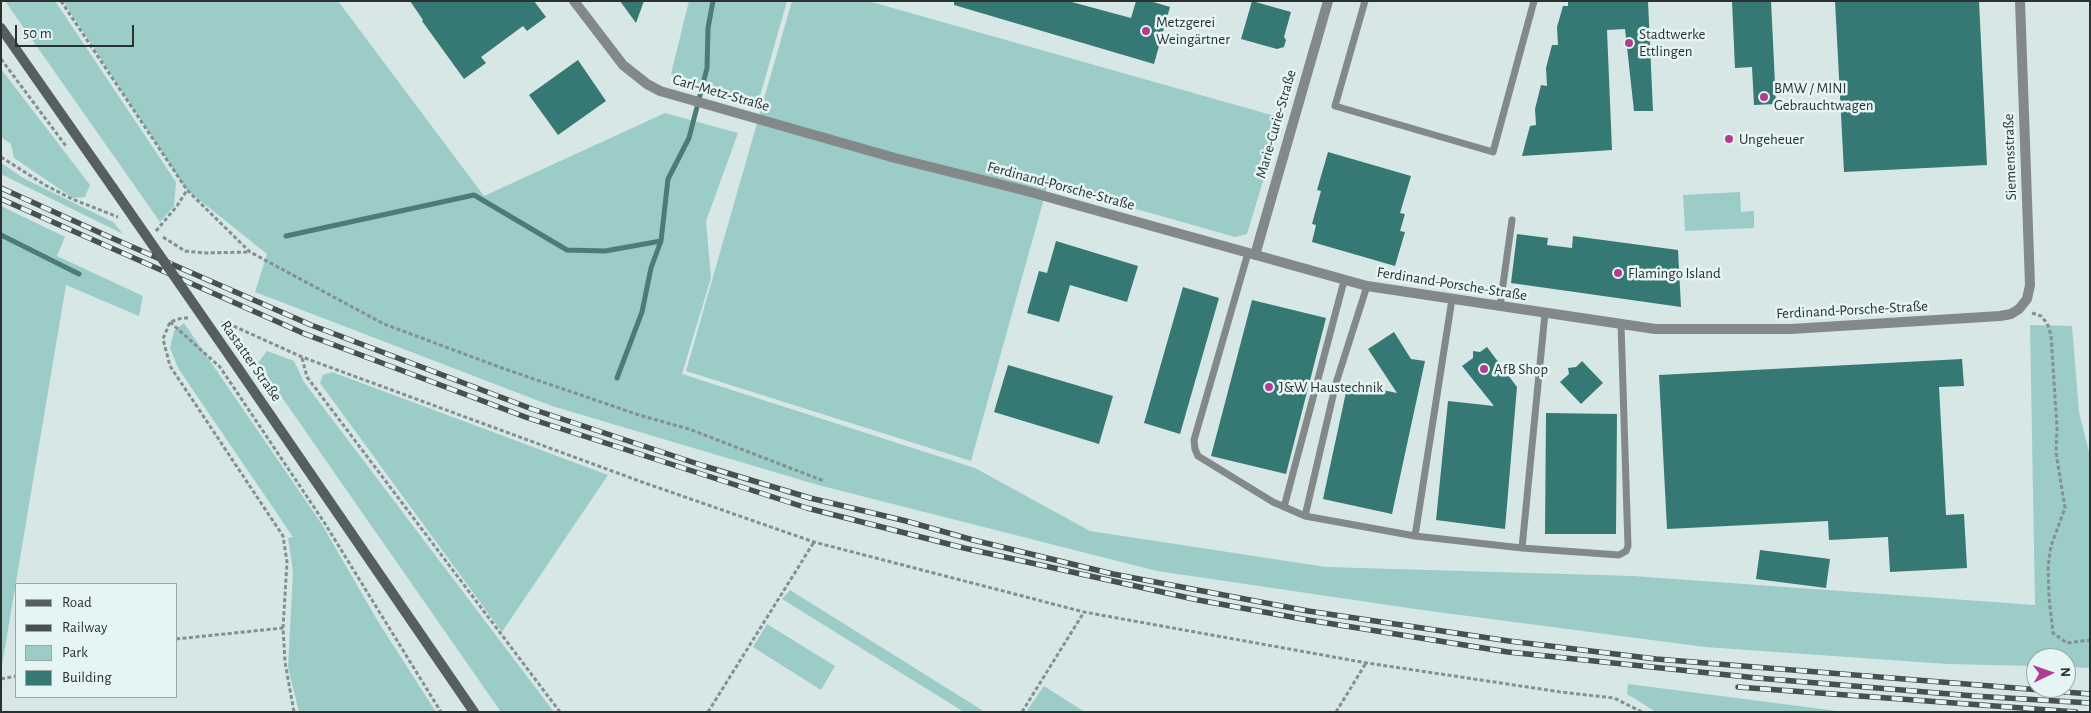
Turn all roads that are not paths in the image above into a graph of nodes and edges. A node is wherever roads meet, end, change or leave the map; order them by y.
1 (574, 1) edge
2 (1328, 1) edge
3 (1365, 1) edge
4 (1534, 1) edge
5 (2020, 1) edge
6 (1, 28) edge
7 (895, 158) joint
8 (1512, 220) dead end
9 (1251, 254) junction
10 (1344, 281) junction
11 (1367, 286) junction
12 (1452, 299) junction
13 (1500, 306) junction
14 (2019, 309) joint
15 (1545, 313) junction
16 (1621, 324) junction
17 (1284, 507) junction
18 (1305, 516) junction
19 (1415, 536) junction
20 (1522, 548) junction
21 (474, 712) edge

1 - 7 street, Carl-Metz-Straße
2 - 9 street, Marie-Curie-Straße
3 - 4 lane
5 - 14 street, Siemensstraße
6 - 21 main road, Rastatter Straße, bridge
7 - 9 street, Ferdinand-Porsche-Straße
8 - 13 lane
9 - 10 street, Ferdinand-Porsche-Straße
9 - 17 lane
10 - 11 street, Ferdinand-Porsche-Straße
10 - 17 lane
11 - 12 street, Ferdinand-Porsche-Straße
11 - 18 lane
12 - 13 street, Ferdinand-Porsche-Straße
12 - 19 lane
13 - 15 street, Ferdinand-Porsche-Straße
14 - 16 street, Ferdinand-Porsche-Straße
15 - 16 street, Ferdinand-Porsche-Straße
15 - 20 lane
16 - 20 lane
17 - 18 lane
18 - 19 lane
19 - 20 lane

